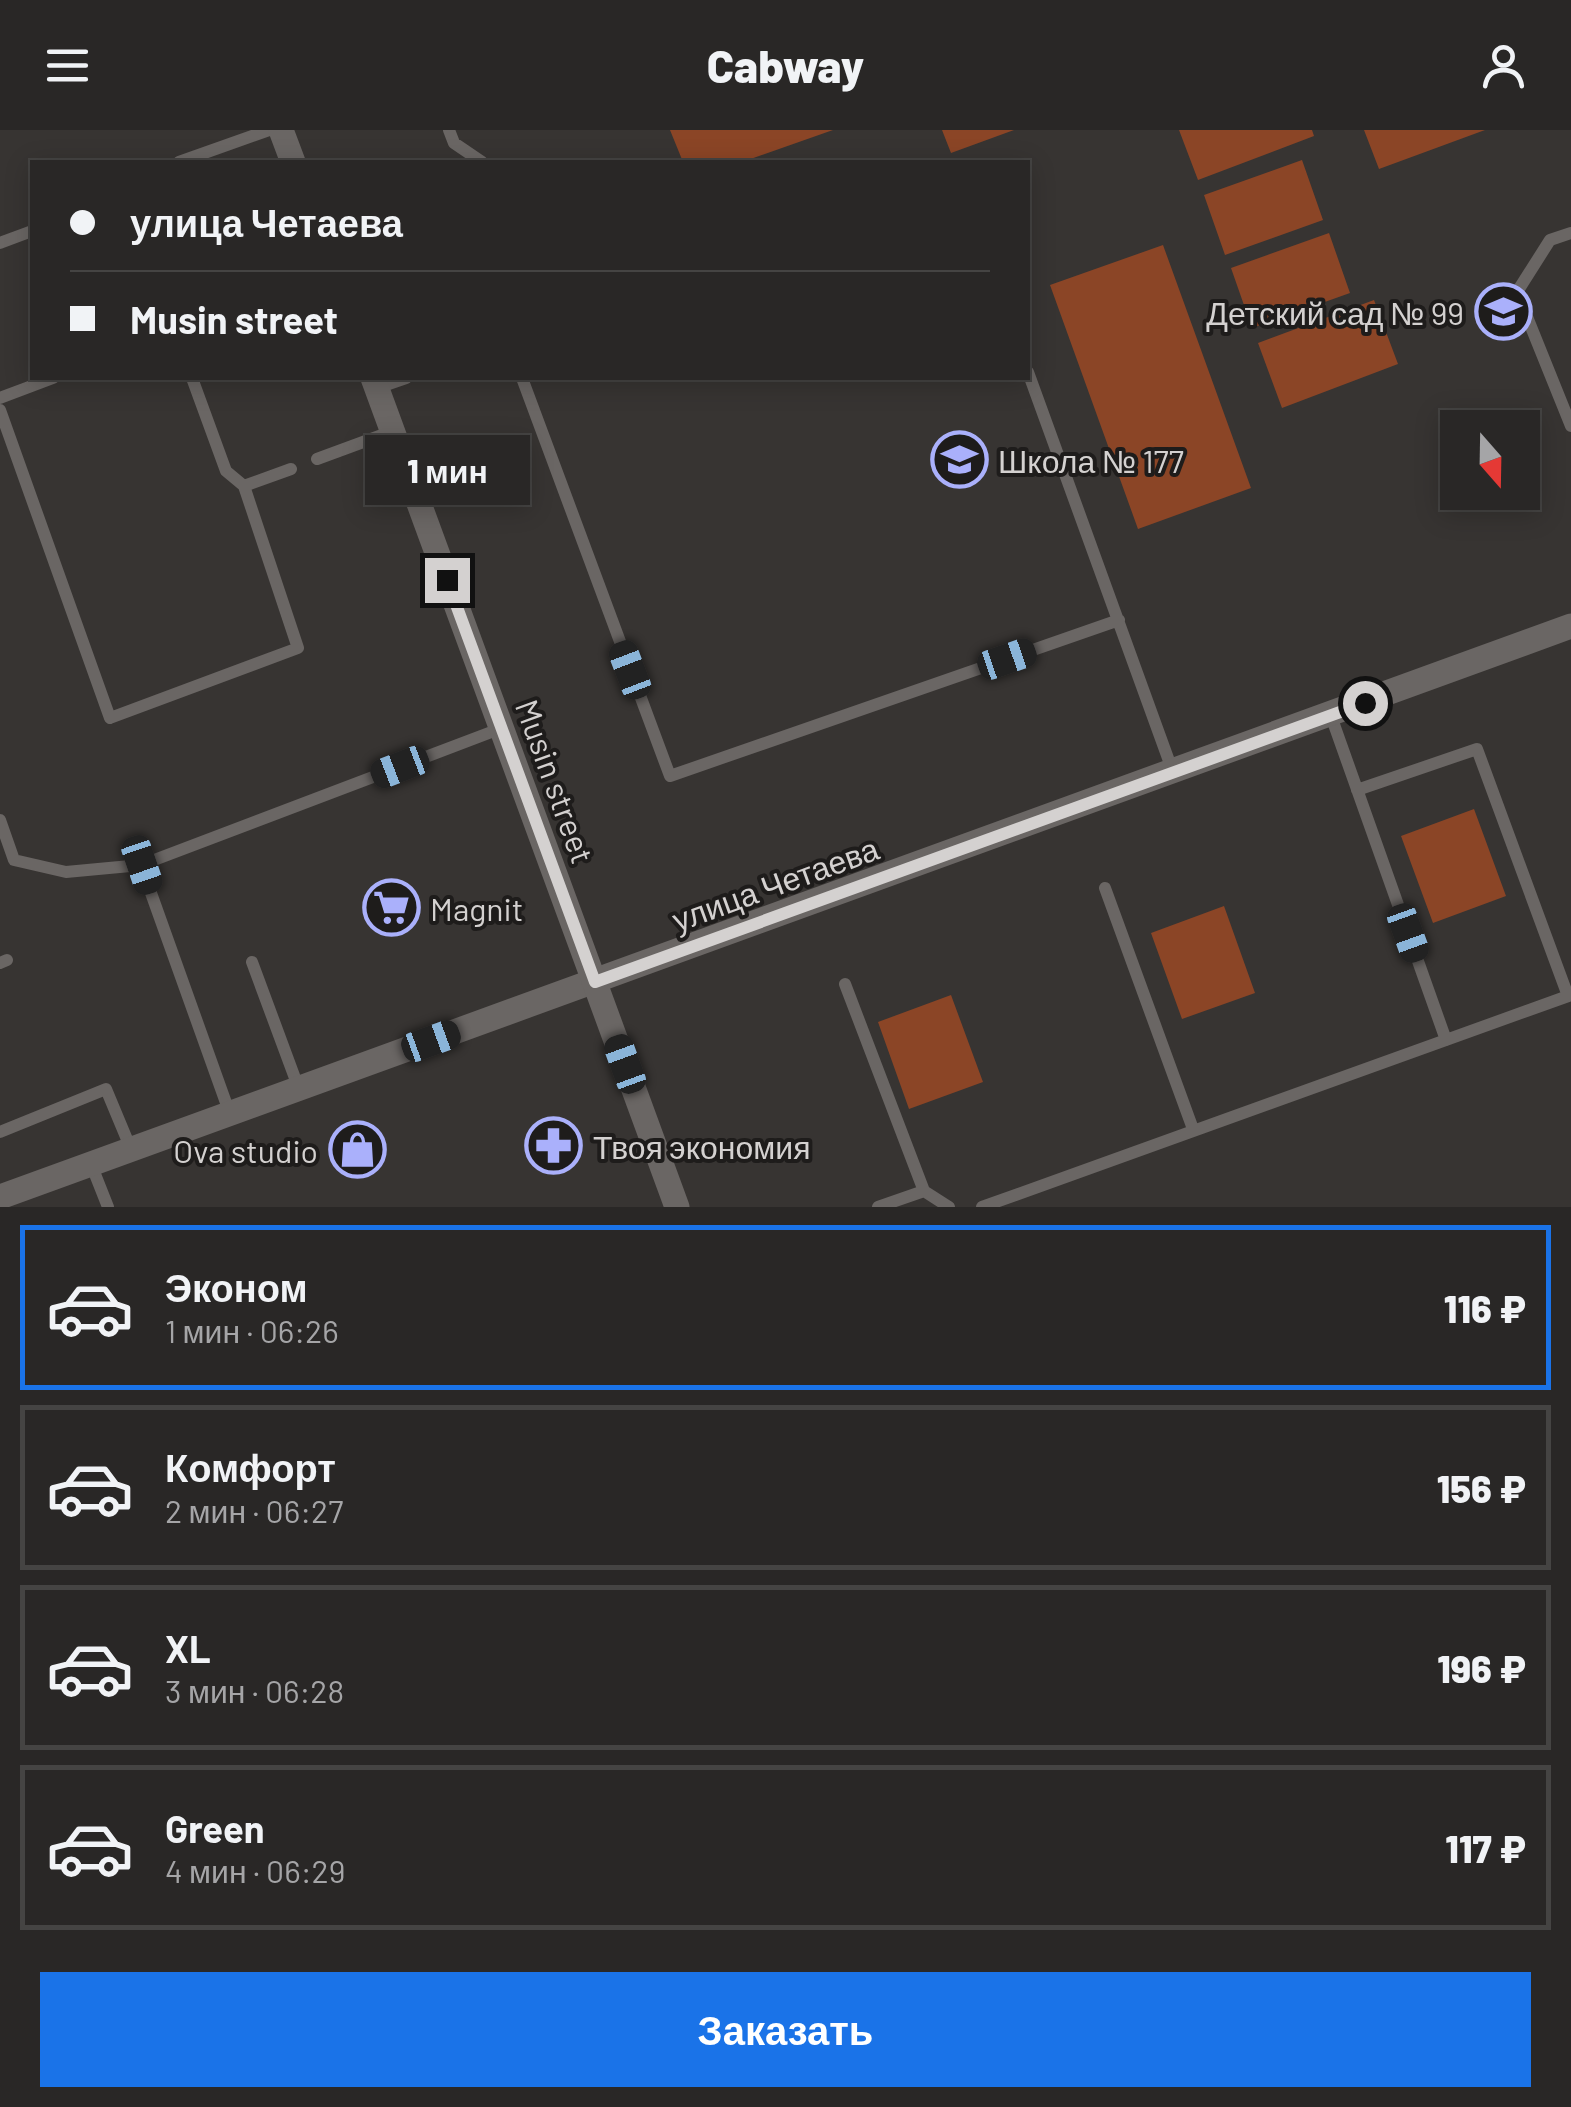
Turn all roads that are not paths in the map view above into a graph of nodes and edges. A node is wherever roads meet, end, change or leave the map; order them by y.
1 (269, 130) edge
2 (282, 130) edge
3 (449, 130) edge
4 (186, 160) edge
5 (293, 160) edge
6 (479, 160) edge
7 (30, 233) edge
8 (1571, 234) edge
9 (0, 244) edge
10 (1030, 377) edge
11 (48, 380) edge
12 (193, 380) edge
13 (523, 380) edge
14 (375, 383) edge
15 (0, 398) edge
16 (0, 410) edge
17 (1571, 426) edge
18 (392, 431) junction
19 (317, 459) dead end
20 (291, 469) dead end
21 (244, 486) junction
22 (1119, 620) junction
23 (1571, 626) edge
24 (1330, 716) junction
25 (502, 728) junction
26 (1173, 772) junction
27 (1357, 790) junction
28 (0, 820) edge
29 (142, 865) junction
30 (1105, 888) dead end
31 (252, 962) dead end
32 (595, 982) junction
33 (845, 984) dead end
34 (1570, 995) edge
35 (1446, 1040) junction
36 (299, 1089) junction
37 (230, 1114) junction
38 (1193, 1129) junction
39 (0, 1132) edge
40 (131, 1149) junction
41 (92, 1164) junction
42 (924, 1191) junction
43 (0, 1197) edge
44 (108, 1207) edge
45 (676, 1207) edge
46 (878, 1207) edge
47 (950, 1207) edge
48 (982, 1207) edge

1 - 4 lane
2 - 5 street
3 - 6 lane
7 - 9 lane
8 - 17 lane
10 - 22 lane
11 - 15 lane
12 - 21 lane
13 - 22 lane
14 - 18 street, Musin street
16 - 21 lane
18 - 19 lane
18 - 25 street, Musin street
20 - 21 lane
22 - 26 lane
23 - 24 street, улица Четаева
24 - 26 street, улица Четаева
24 - 27 lane
25 - 29 lane
25 - 32 street, Musin street
26 - 32 street, улица Четаева
27 - 34 lane
27 - 35 lane
28 - 29 lane
29 - 37 lane
30 - 38 lane
31 - 36 lane
32 - 36 street, улица Четаева
32 - 45 street, Musin street
33 - 42 lane
34 - 35 lane
35 - 38 lane
36 - 37 street, улица Четаева
37 - 40 street, улица Четаева
38 - 48 lane
39 - 40 lane
40 - 41 street, улица Четаева
41 - 43 street, улица Четаева
41 - 44 lane
42 - 46 lane
42 - 47 lane

